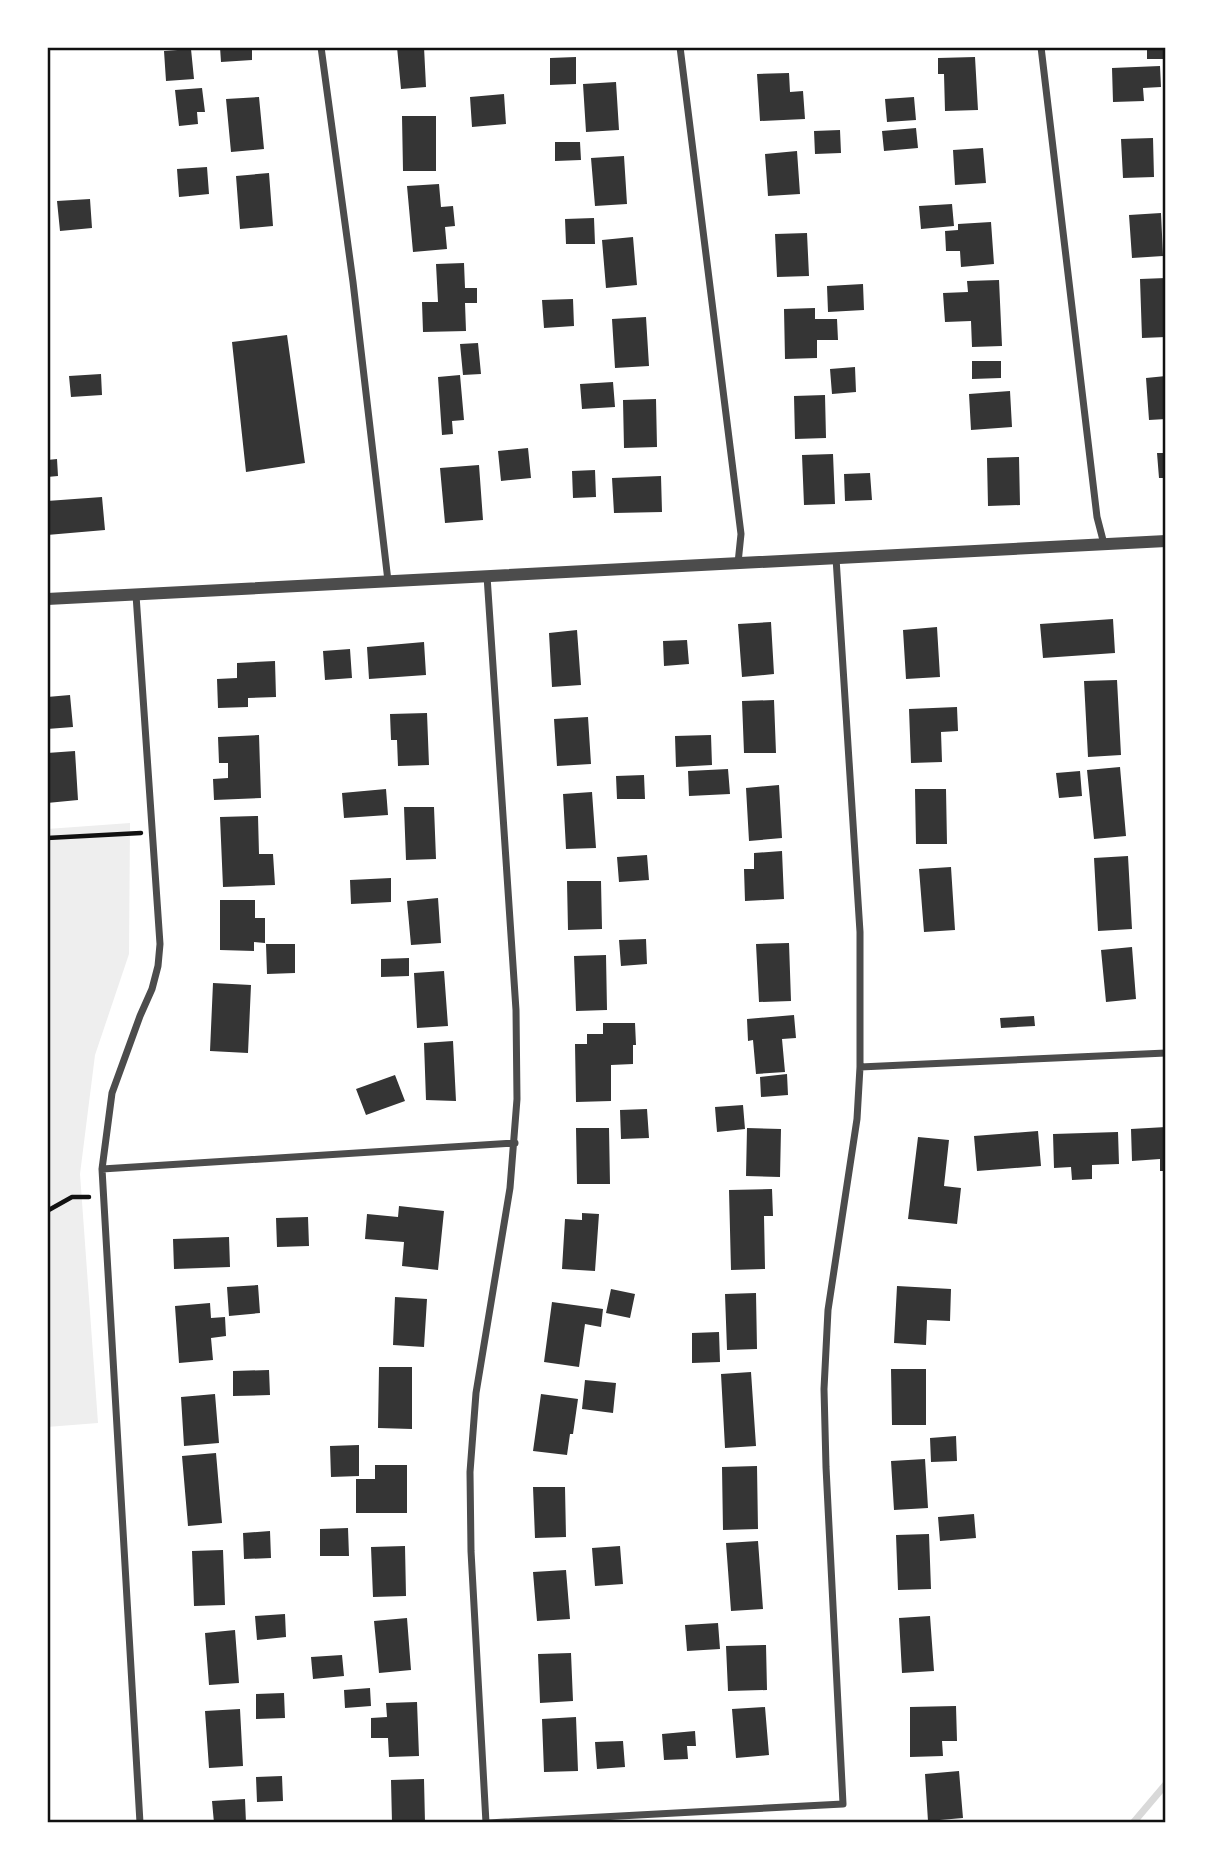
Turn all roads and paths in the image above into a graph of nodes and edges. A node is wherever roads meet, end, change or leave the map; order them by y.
1 (321, 47) edge
2 (680, 47) edge
3 (1041, 47) edge
4 (1166, 541) edge
5 (1104, 544) junction
6 (836, 558) junction
7 (737, 563) junction
8 (487, 576) junction
9 (388, 581) junction
10 (136, 595) junction
11 (47, 599) edge
12 (152, 832) junction
13 (47, 838) edge
14 (1166, 1053) edge
15 (860, 1067) junction
16 (514, 1143) junction
17 (102, 1169) junction
18 (103, 1198) junction
19 (47, 1211) edge
20 (140, 1823) edge
21 (487, 1823) edge

1 - 9 street
2 - 7 street
3 - 5 street
4 - 5 street
5 - 6 street
6 - 7 street
6 - 15 street
7 - 8 street
8 - 9 street
8 - 16 street
9 - 10 street
10 - 11 street
10 - 12 street
12 - 13 path
12 - 17 street
14 - 15 street
15 - 21 street
16 - 17 street
16 - 21 street
17 - 18 street
18 - 19 path
18 - 20 street

